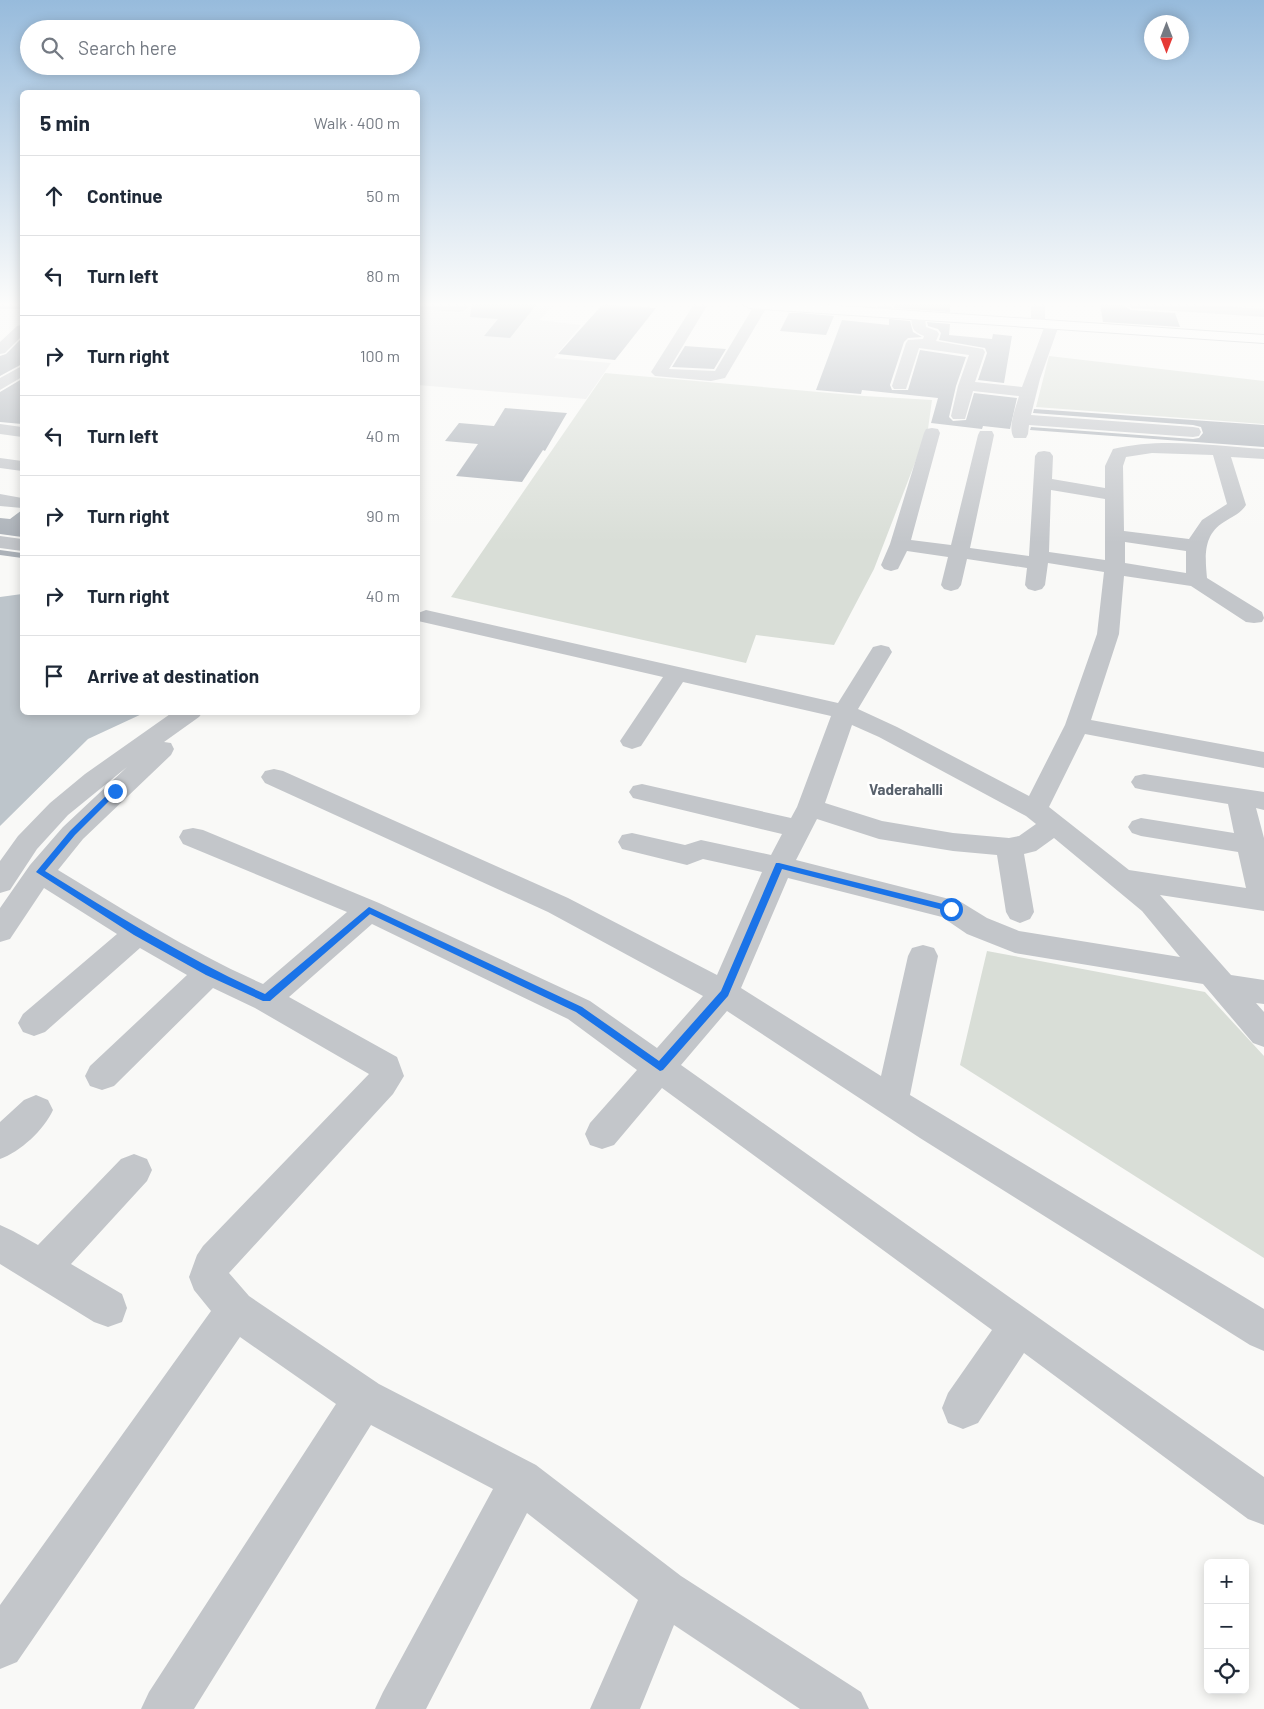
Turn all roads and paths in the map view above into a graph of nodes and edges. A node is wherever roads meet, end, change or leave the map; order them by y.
1 (1025, 384) edge
2 (966, 386) joint
3 (1022, 392) junction
4 (959, 416) dead end
5 (0, 429) edge
6 (20, 432) edge
7 (932, 433) dead end
8 (1206, 433) dead end
9 (986, 434) dead end
10 (1222, 452) junction
11 (1264, 454) edge
12 (1044, 456) dead end
13 (0, 463) edge
14 (20, 466) edge
15 (1043, 483) junction
16 (1114, 495) junction
17 (0, 500) edge
18 (20, 502) edge
19 (1114, 535) junction
20 (0, 542) edge
21 (900, 544) junction
22 (20, 545) edge
23 (1195, 546) junction
24 (959, 553) junction
25 (1039, 560) junction
26 (891, 565) dead end
27 (1113, 569) junction
28 (1197, 581) junction
29 (950, 585) dead end
30 (1035, 585) dead end
31 (420, 614) edge
32 (1254, 617) dead end
33 (881, 652) dead end
34 (677, 674) junction
35 (844, 712) junction
36 (185, 716) edge
37 (1077, 725) junction
38 (632, 741) dead end
39 (1264, 760) edge
40 (274, 777) dead end
41 (1144, 782) dead end
42 (642, 792) dead end
43 (1252, 799) edge
44 (1045, 817) junction
45 (804, 818) junction
46 (1141, 826) dead end
47 (193, 837) dead end
48 (632, 842) dead end
49 (1257, 846) edge
50 (1009, 847) junction
51 (779, 866) junction
52 (40, 872) junction
53 (1124, 879) junction
54 (0, 883) edge
55 (1263, 901) edge
56 (369, 910) junction
57 (1020, 912) dead end
58 (0, 931) edge
59 (138, 933) junction
60 (923, 956) dead end
61 (209, 972) junction
62 (1215, 979) junction
63 (1264, 992) edge
64 (724, 993) junction
65 (266, 999) junction
66 (34, 1023) dead end
67 (1264, 1034) edge
68 (660, 1067) junction
69 (102, 1076) dead end
70 (892, 1101) junction
71 (36, 1110) dead end
72 (602, 1134) dead end
73 (0, 1144) edge
74 (134, 1170) dead end
75 (0, 1243) edge
76 (42, 1268) junction
77 (108, 1308) dead end
78 (235, 1310) junction
79 (1018, 1327) junction
80 (1264, 1332) edge
81 (364, 1398) junction
82 (963, 1408) dead end
83 (521, 1480) junction
84 (1264, 1503) edge
85 (665, 1592) junction
86 (0, 1646) edge
87 (836, 1707) edge
88 (166, 1709) edge
89 (400, 1709) edge
90 (615, 1709) edge

1 - 3 street
2 - 3 street
2 - 4 street
3 - 8 street
5 - 6 street
7 - 21 street
9 - 24 street
10 - 11 street
10 - 16 street
10 - 23 street
12 - 15 street
13 - 14 street
15 - 16 street
15 - 25 street
16 - 19 street
17 - 18 street
19 - 23 street
19 - 27 street
20 - 22 street
21 - 24 street
21 - 26 street
23 - 28 street
24 - 25 street
24 - 29 street
25 - 27 street
25 - 30 street
27 - 28 street
27 - 37 street
28 - 32 street
31 - 34 street
33 - 35 street
34 - 35 street
34 - 38 street
35 - 44 street
35 - 45 street
36 - 52 street
36 - 54 street
37 - 39 street
37 - 44 street
40 - 64 street
41 - 43 street
42 - 45 street
43 - 49 street
44 - 50 street
44 - 53 street
45 - 50 street
45 - 51 street
46 - 49 street
47 - 56 street
48 - 51 street
49 - 55 street
50 - 57 street
51 - 62 street
51 - 64 street
52 - 58 street
52 - 59 street
53 - 55 street
53 - 62 street
56 - 65 street
56 - 68 street
59 - 61 street
59 - 66 street
60 - 70 street
61 - 65 street
61 - 69 street
62 - 63 street
62 - 67 street
64 - 68 street
64 - 70 street
65 - 78 street
68 - 72 street
68 - 79 street
70 - 80 street
71 - 73 street
74 - 76 street
75 - 76 street
76 - 77 street
78 - 81 street
78 - 86 street
79 - 82 street
79 - 84 street
81 - 83 street
81 - 88 street
83 - 85 street
83 - 89 street
85 - 87 street
85 - 90 street

